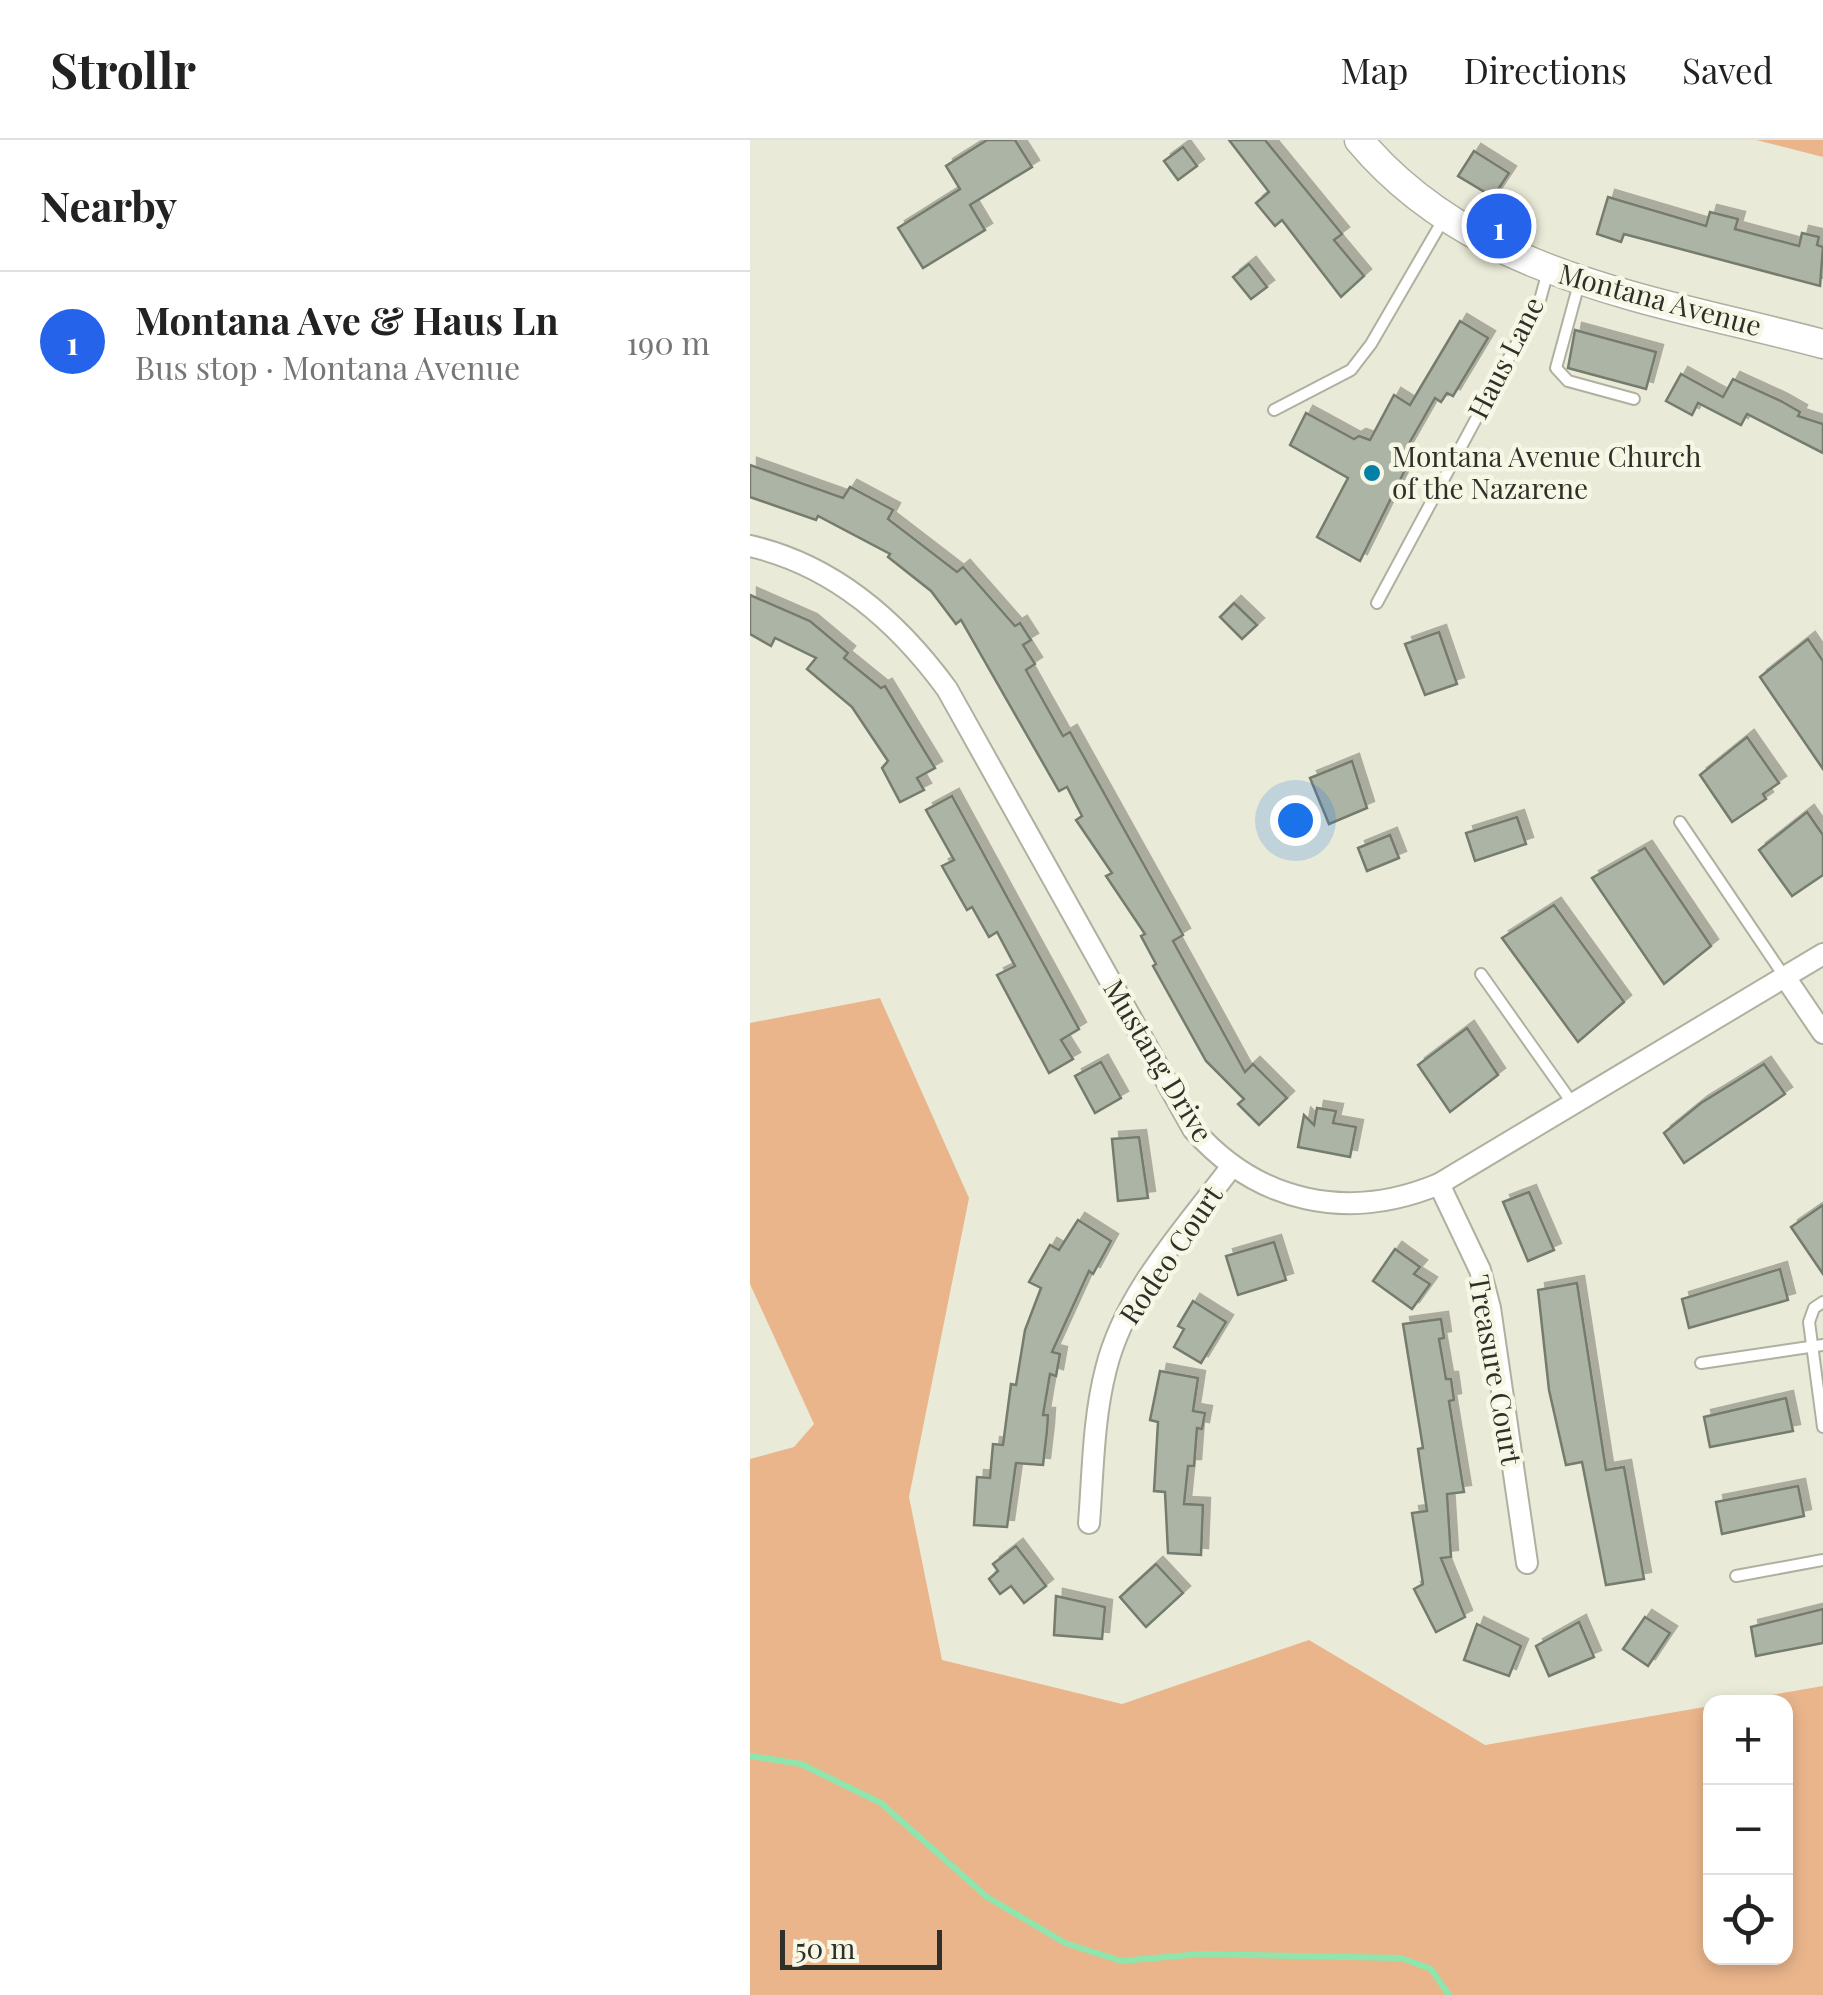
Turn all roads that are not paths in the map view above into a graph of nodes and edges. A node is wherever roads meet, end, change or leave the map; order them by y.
1 (1359, 140) edge
2 (1444, 219) junction
3 (1549, 270) junction
4 (1581, 279) junction
5 (1823, 344) edge
6 (1634, 399) dead end
7 (1274, 410) dead end
8 (750, 546) edge
9 (1377, 604) dead end
10 (1680, 822) dead end
11 (1823, 954) edge
12 (1481, 974) dead end
13 (1787, 980) junction
14 (1823, 1034) edge
15 (1574, 1106) junction
16 (1232, 1166) junction
17 (1438, 1184) junction
18 (1823, 1302) edge
19 (1823, 1345) edge
20 (1810, 1347) junction
21 (1701, 1363) dead end
22 (1823, 1427) edge
23 (1089, 1524) dead end
24 (1823, 1560) edge
25 (1526, 1562) dead end
26 (1736, 1576) dead end

1 - 2 street, Montana Avenue
2 - 3 street, Montana Avenue
2 - 7 lane
3 - 4 street, Montana Avenue
3 - 9 lane, Haus Lane
4 - 5 street, Montana Avenue
4 - 6 lane
8 - 16 street, Mustang Drive
10 - 13 lane
11 - 13 street, Mustang Drive
12 - 15 lane
13 - 14 street
13 - 15 street, Mustang Drive
15 - 17 street, Mustang Drive
16 - 17 street, Mustang Drive
16 - 23 street, Rodeo Court
17 - 25 street, Treasure Court
18 - 20 lane
19 - 20 lane
20 - 21 lane
20 - 22 lane
24 - 26 lane

